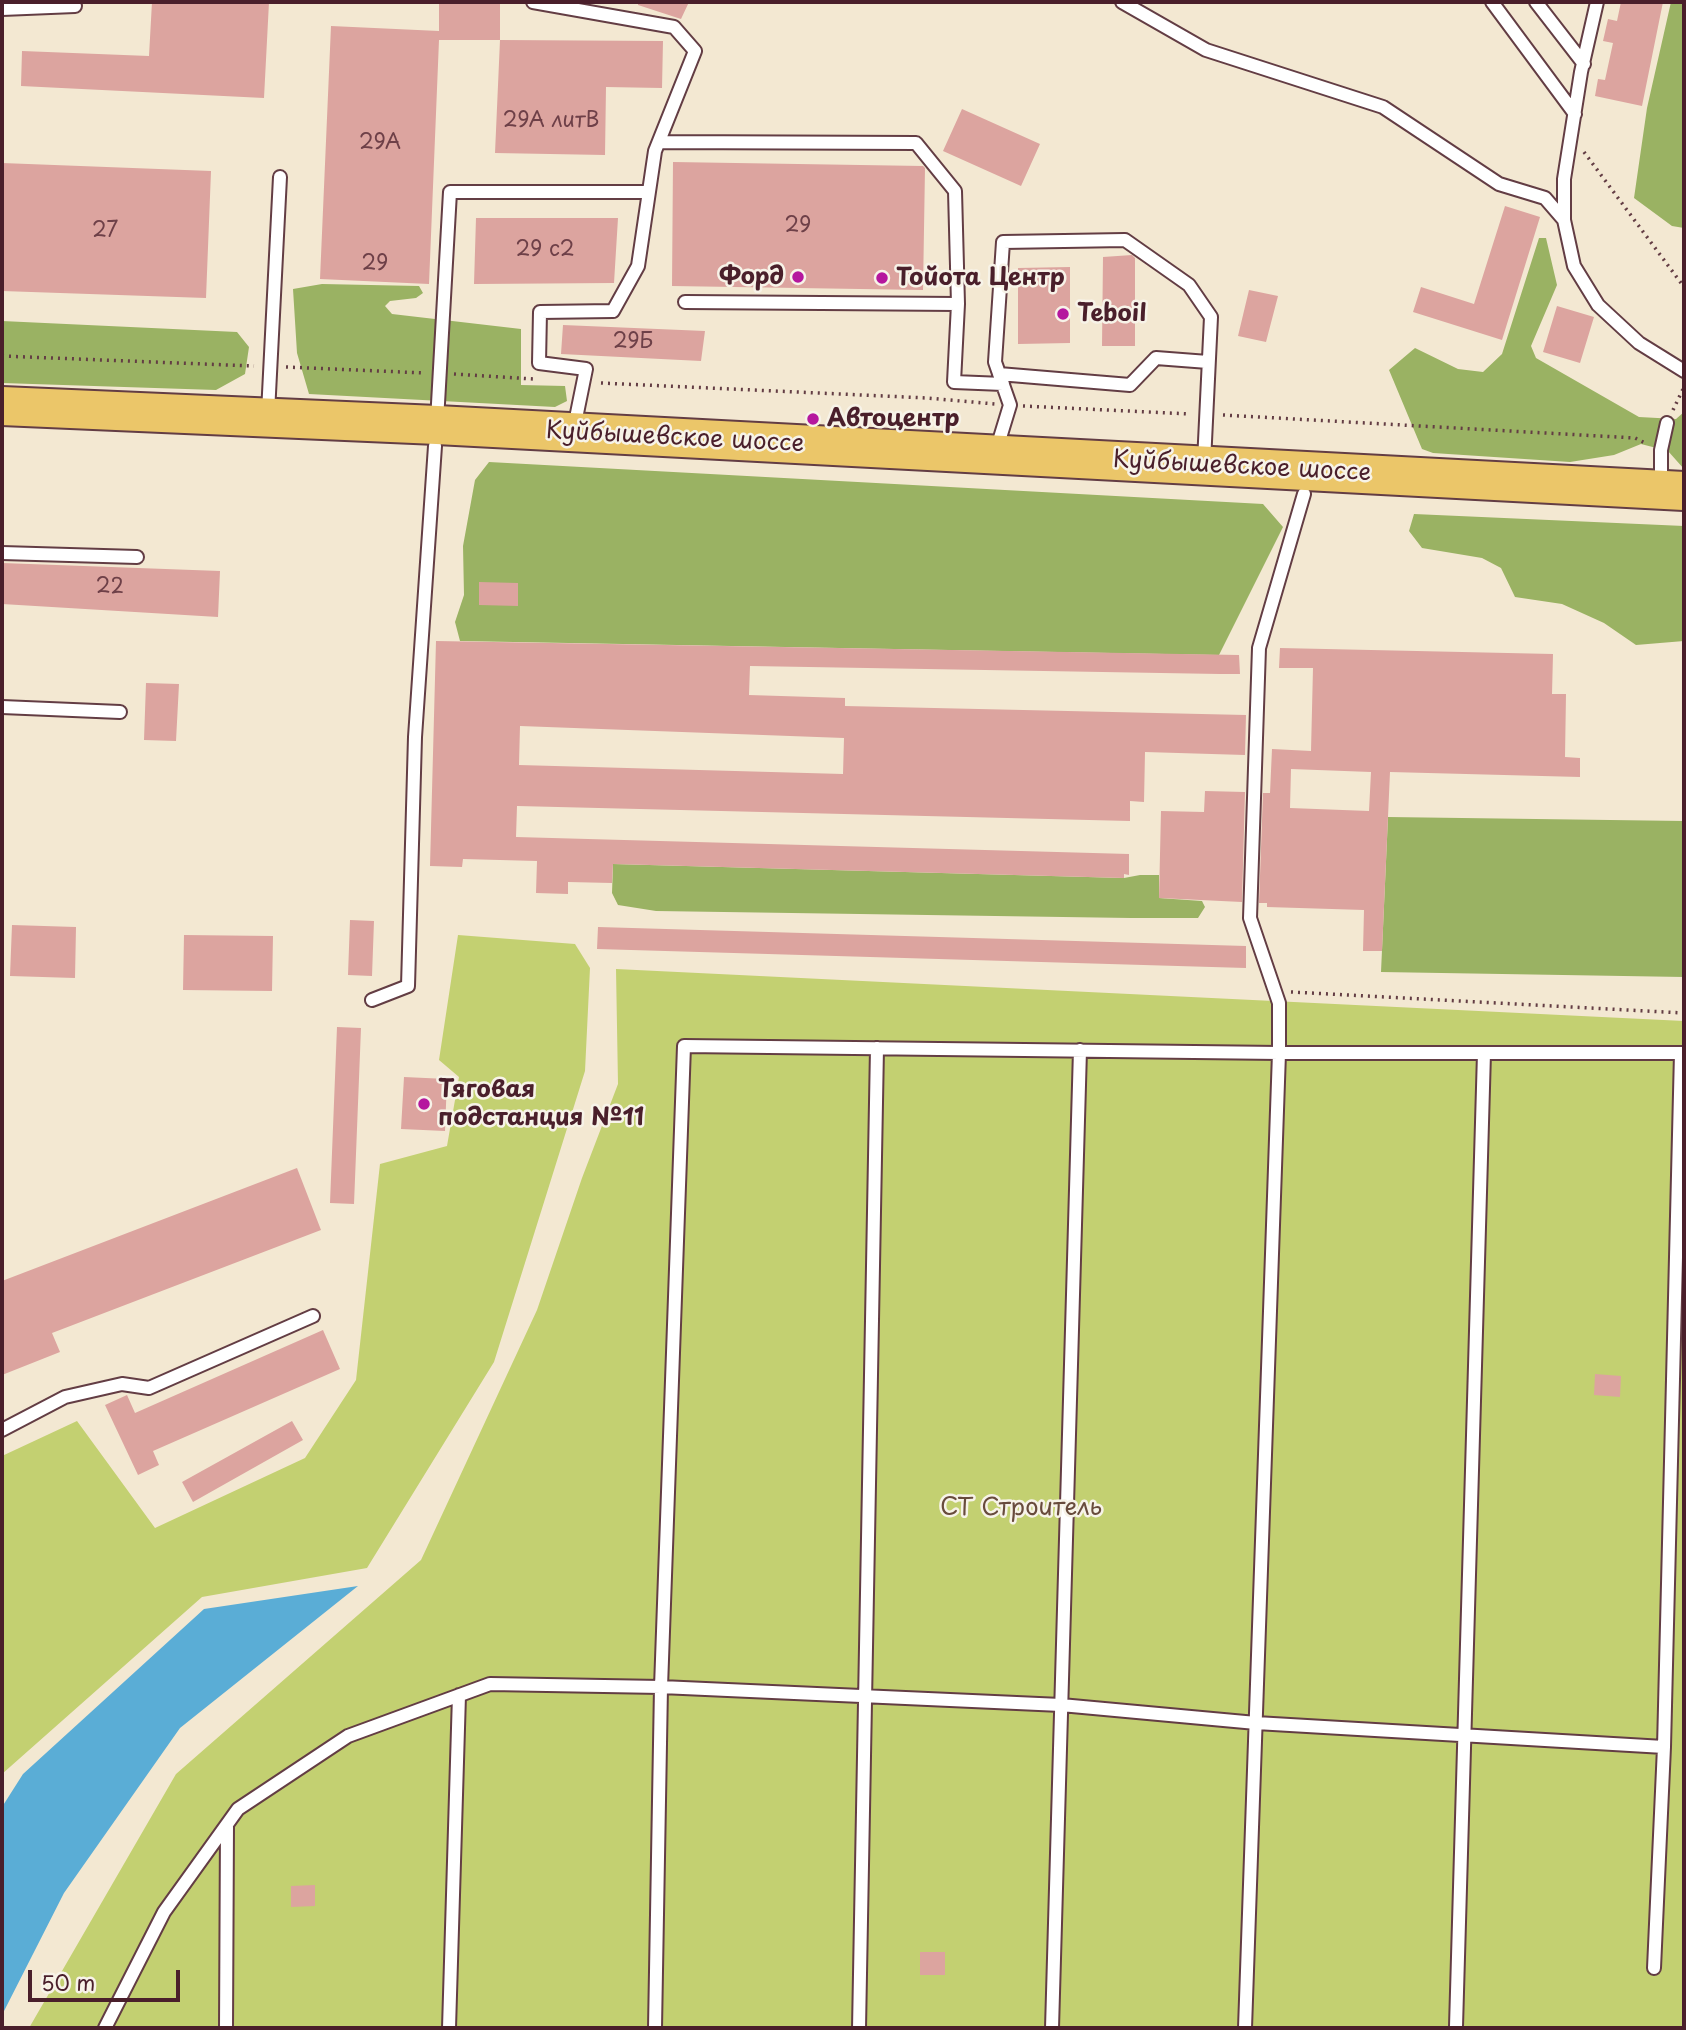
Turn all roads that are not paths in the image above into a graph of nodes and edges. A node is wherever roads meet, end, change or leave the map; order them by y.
1 (2, 2) edge
2 (533, 2) edge
3 (1122, 2) edge
4 (1492, 2) edge
5 (1536, 2) edge
6 (1597, 2) edge
7 (75, 6) dead end
8 (1584, 65) junction
9 (1575, 114) junction
10 (659, 142) junction
11 (281, 177) dead end
12 (649, 192) junction
13 (1564, 220) junction
14 (685, 302) dead end
15 (958, 304) junction
16 (1208, 362) junction
17 (1684, 371) edge
18 (1001, 379) junction
19 (2, 406) edge
20 (268, 417) junction
21 (1667, 422) road end
22 (2, 428) edge
23 (573, 433) junction
24 (436, 436) junction
25 (995, 455) junction
26 (1204, 464) junction
27 (1304, 494) junction
28 (1676, 498) edge
29 (2, 553) edge
30 (137, 557) dead end
31 (2, 707) edge
32 (120, 712) dead end
33 (372, 1000) dead end
34 (877, 1048) junction
35 (1080, 1050) junction
36 (1279, 1053) junction
37 (1485, 1053) junction
38 (1683, 1053) edge
39 (313, 1316) dead end
40 (2, 1430) edge
41 (661, 1687) junction
42 (459, 1695) junction
43 (865, 1697) junction
44 (1061, 1705) junction
45 (1256, 1723) junction
46 (1462, 1737) junction
47 (1664, 1746) junction
48 (227, 1825) junction
49 (1654, 1968) dead end
50 (1456, 2026) dead end
51 (105, 2028) edge
52 (226, 2028) edge
53 (449, 2028) edge
54 (655, 2028) edge
55 (859, 2028) edge
56 (1052, 2028) edge
57 (1245, 2028) edge

1 - 7 lane
2 - 10 lane
3 - 13 lane
4 - 9 lane
5 - 8 lane
6 - 8 lane
8 - 9 lane
9 - 13 lane
10 - 12 lane
10 - 15 lane
11 - 20 lane
12 - 23 lane
12 - 24 lane
13 - 17 lane
14 - 15 lane
15 - 18 lane
16 - 18 lane
16 - 18 lane
16 - 26 lane
18 - 25 lane
19 - 20 main road, Куйбышевское шоссе
20 - 24 main road, Куйбышевское шоссе
21 - 28 lane
22 - 24 main road, Куйбышевское шоссе
23 - 24 main road, Куйбышевское шоссе
23 - 25 main road, Куйбышевское шоссе
24 - 27 main road, Куйбышевское шоссе
24 - 33 lane
25 - 26 main road, Куйбышевское шоссе
26 - 28 main road, Куйбышевское шоссе
27 - 28 main road, Куйбышевское шоссе
27 - 36 lane
29 - 30 lane
31 - 32 lane
34 - 35 lane
34 - 41 lane
34 - 43 lane
35 - 36 lane
35 - 44 lane
36 - 37 lane
36 - 45 lane
37 - 38 lane
37 - 46 lane
38 - 47 lane
39 - 40 lane
41 - 42 lane
41 - 43 lane
41 - 54 lane
42 - 48 lane
42 - 53 lane
43 - 44 lane
43 - 55 lane
44 - 45 lane
44 - 56 lane
45 - 46 lane
45 - 57 lane
46 - 47 lane
46 - 50 lane
47 - 49 lane
48 - 51 lane
48 - 52 lane

